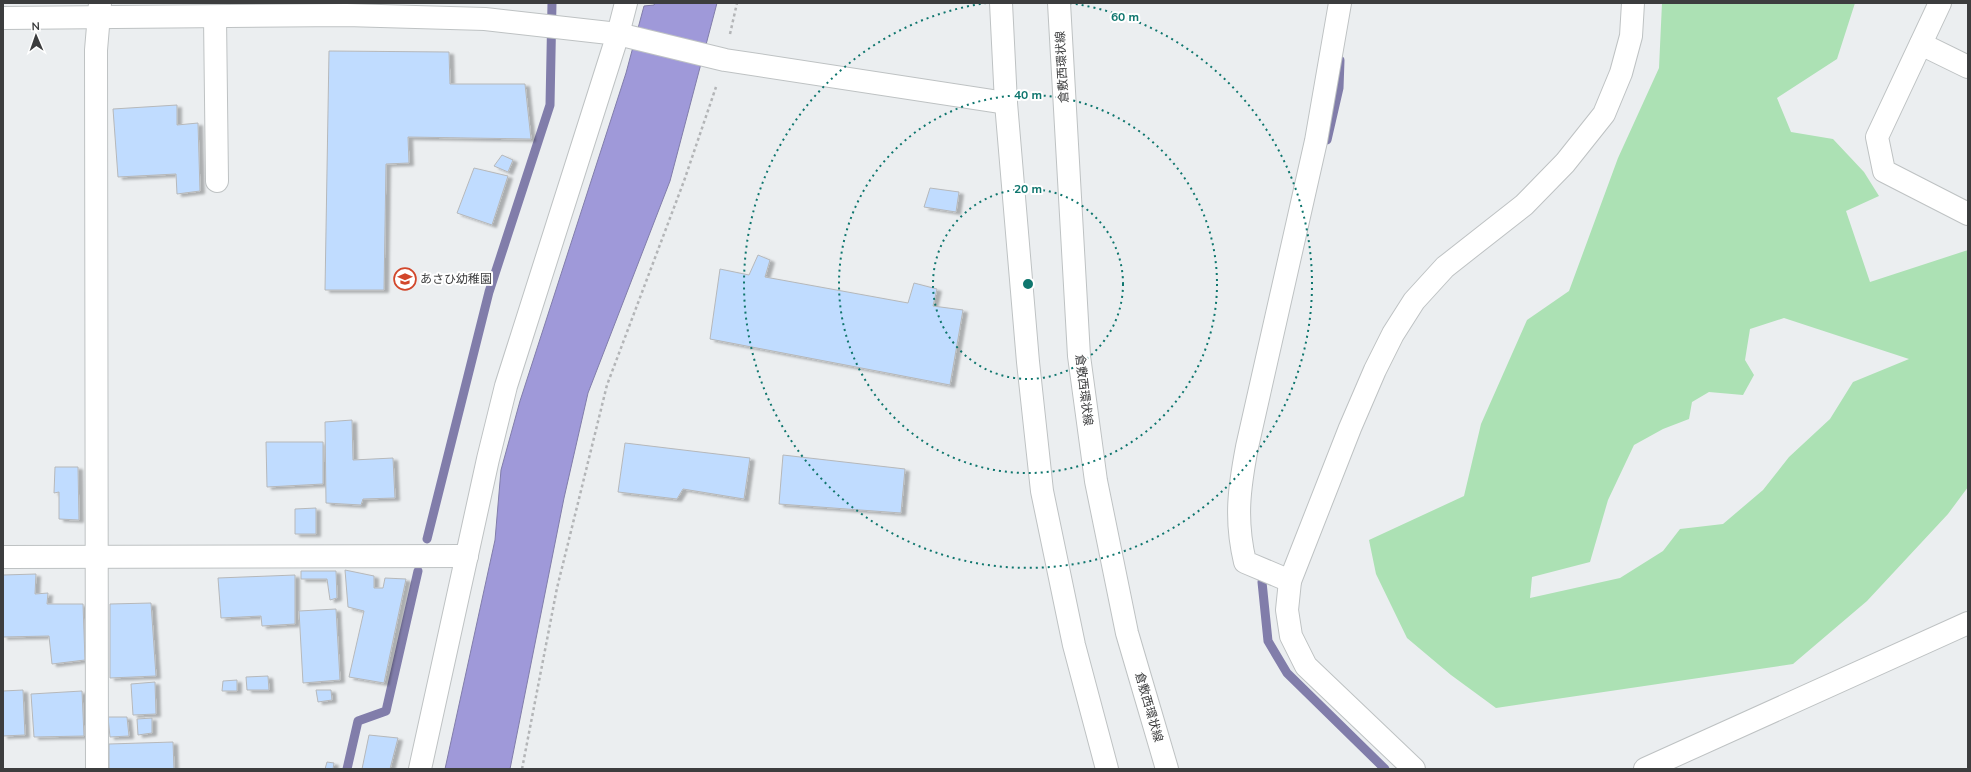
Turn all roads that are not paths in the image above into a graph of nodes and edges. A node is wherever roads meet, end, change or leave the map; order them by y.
1 (626, 3) edge
2 (1001, 3) edge
3 (1059, 3) edge
4 (1340, 3) edge
5 (1633, 3) edge
6 (1940, 3) edge
7 (100, 10) edge
8 (215, 17) junction
9 (3, 18) edge
10 (625, 36) junction
11 (1921, 44) junction
12 (1968, 67) edge
13 (1006, 103) junction
14 (217, 181) dead end
15 (1968, 214) edge
16 (467, 556) junction
17 (3, 557) edge
18 (97, 557) junction
19 (1290, 581) junction
20 (1968, 623) edge
21 (97, 769) edge
22 (420, 769) edge
23 (1107, 769) edge
24 (1167, 769) edge
25 (1414, 769) edge
26 (1645, 769) edge

1 - 10 street
2 - 13 street
3 - 24 street, 倉敷西環状線
4 - 19 street
5 - 19 street
6 - 11 street
7 - 8 street
7 - 9 street
7 - 18 street
8 - 10 street
8 - 14 street
10 - 13 street
10 - 16 street
11 - 12 street
11 - 15 street
13 - 23 street
16 - 18 street
16 - 22 street
17 - 18 street
18 - 21 street
19 - 25 street
20 - 26 street

